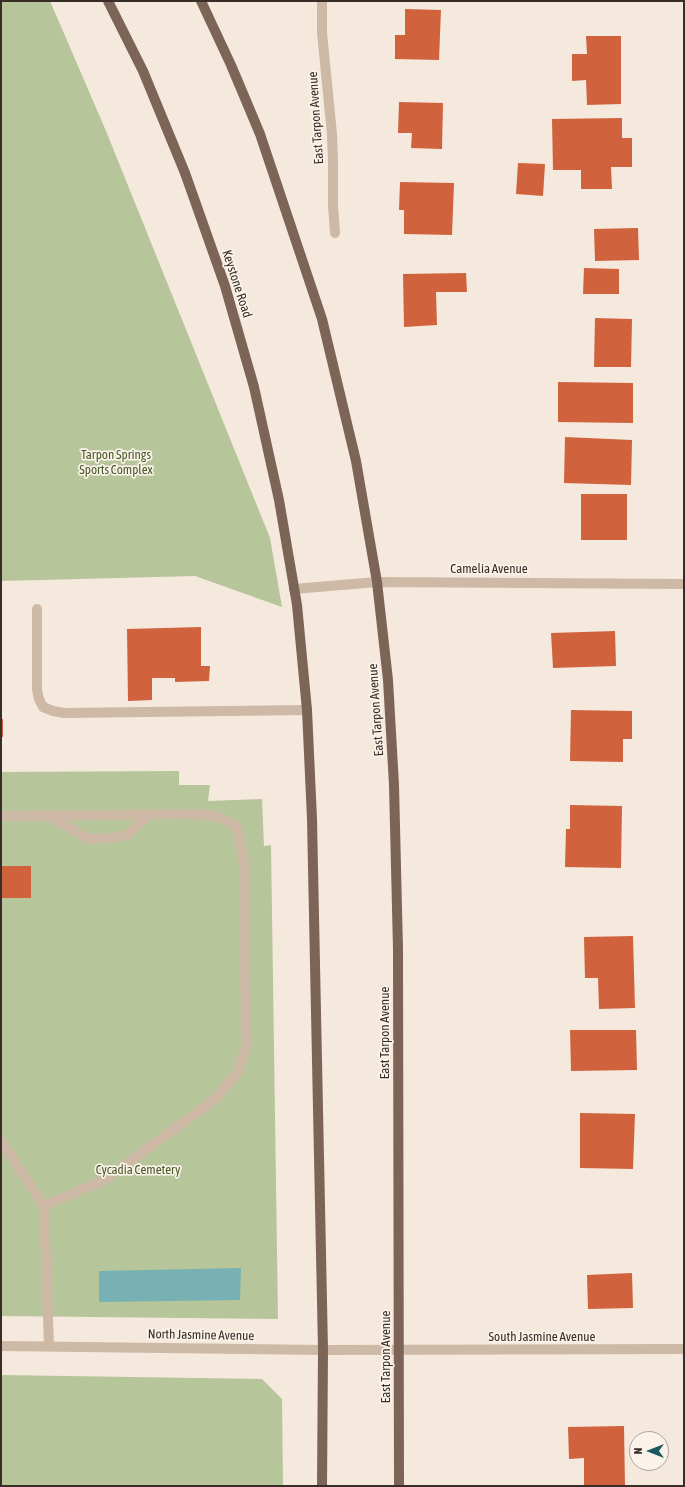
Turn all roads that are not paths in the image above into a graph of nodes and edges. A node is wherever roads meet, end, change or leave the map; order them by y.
1 (108, 1) edge
2 (201, 1) edge
3 (322, 1) edge
4 (335, 233) dead end
5 (377, 582) junction
6 (684, 584) edge
7 (294, 589) junction
8 (37, 608) dead end
9 (307, 710) junction
10 (150, 814) junction
11 (1, 816) edge
12 (50, 816) junction
13 (1, 1141) edge
14 (44, 1206) junction
15 (1, 1346) edge
16 (49, 1346) junction
17 (323, 1350) junction
18 (400, 1350) junction
19 (684, 1350) edge
20 (322, 1486) edge
21 (399, 1486) edge

1 - 7 main road, Keystone Road
2 - 5 main road
3 - 4 street, East Tarpon Avenue
5 - 6 street, Camelia Avenue
5 - 7 street, Camelia Avenue
5 - 18 main road, East Tarpon Avenue
7 - 9 main road
8 - 9 street
9 - 17 main road
10 - 12 street
10 - 12 street
10 - 14 street
11 - 12 street
13 - 14 street
14 - 16 street
15 - 16 street, North Jasmine Avenue
16 - 17 street, North Jasmine Avenue
17 - 18 street, North Jasmine Avenue
17 - 20 main road
18 - 19 street, South Jasmine Avenue
18 - 21 main road, East Tarpon Avenue

